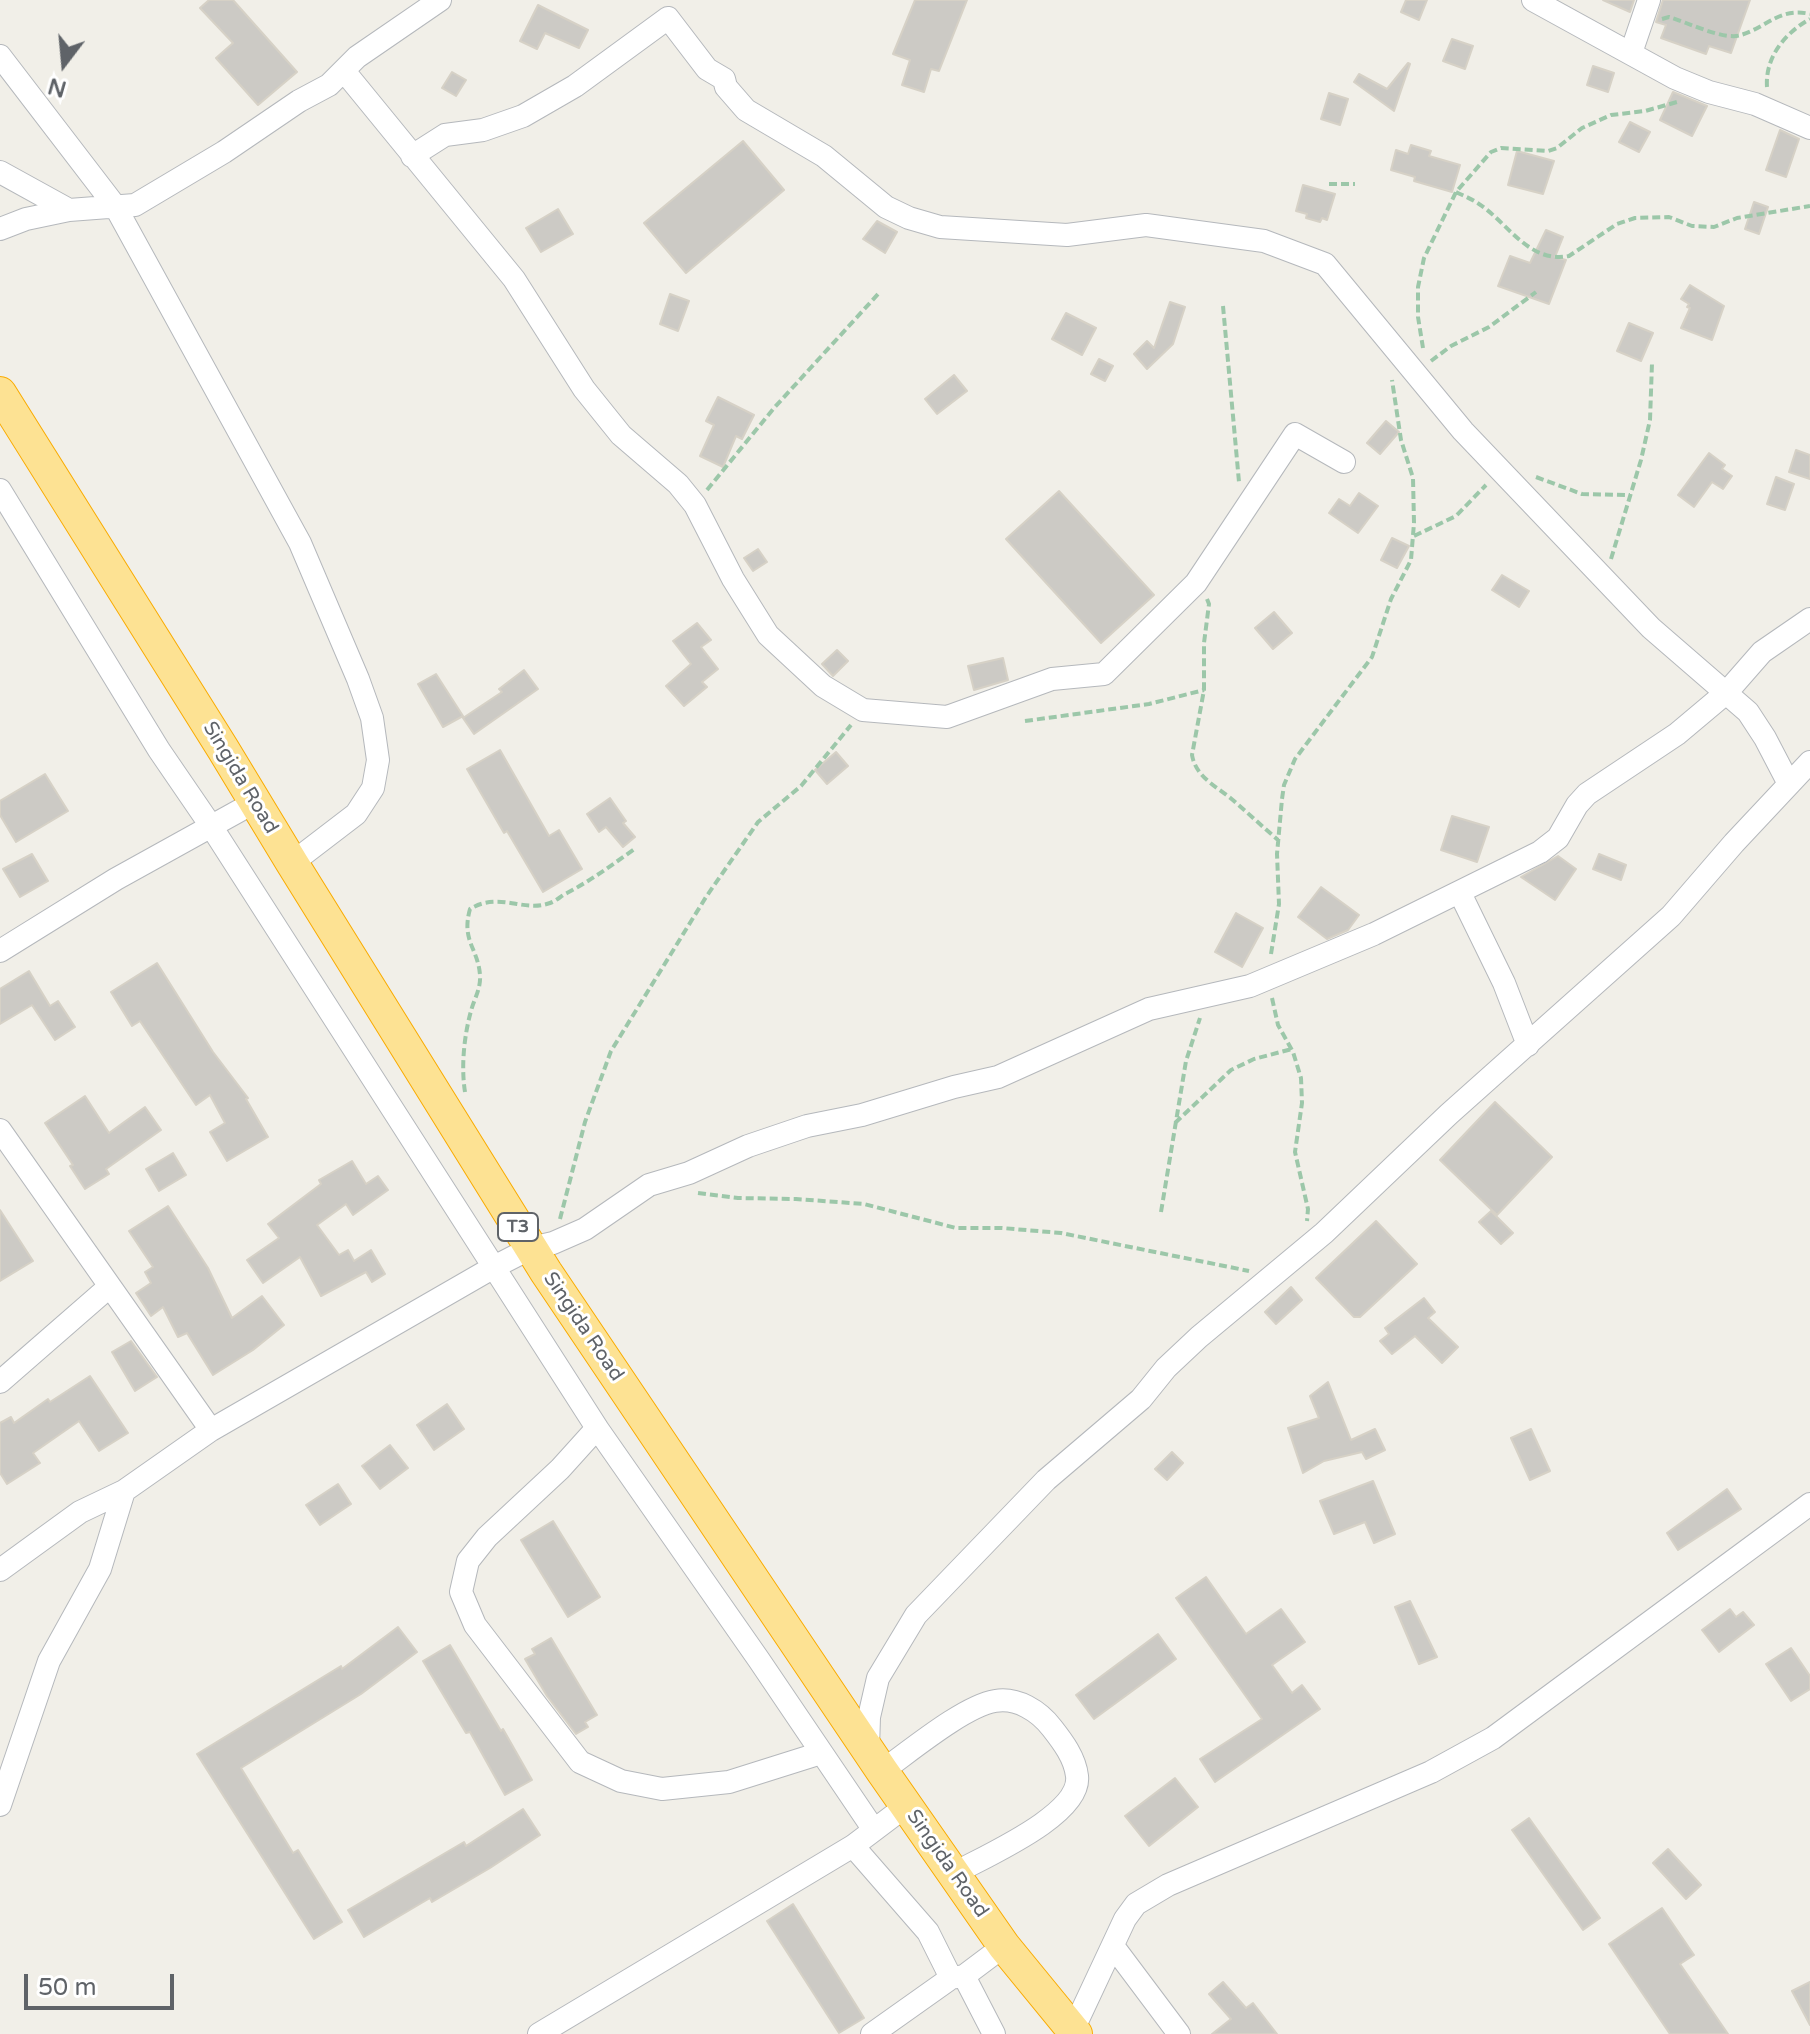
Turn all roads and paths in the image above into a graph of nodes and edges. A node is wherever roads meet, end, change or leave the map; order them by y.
1 (440, 0) edge
2 (1533, 0) edge
3 (1649, 0) edge
4 (1810, 16) edge
5 (1643, 24) junction
6 (1631, 53) junction
7 (0, 56) edge
8 (344, 71) junction
9 (1709, 92) junction
10 (1767, 109) junction
11 (1810, 128) edge
12 (412, 156) junction
13 (0, 172) edge
14 (1329, 184) dead end
15 (1355, 184) dead end
16 (1456, 192) junction
17 (115, 206) junction
18 (1810, 206) edge
19 (69, 210) junction
20 (0, 229) edge
21 (1536, 292) dead end
22 (879, 293) dead end
23 (1223, 306) dead end
24 (1652, 363) dead end
25 (1391, 378) dead end
26 (0, 393) edge
27 (1344, 462) dead end
28 (1495, 465) junction
29 (1534, 476) dead end
30 (0, 490) edge
31 (1630, 495) junction
32 (695, 505) junction
33 (1243, 509) junction
34 (1414, 536) junction
35 (1605, 580) junction
36 (1196, 583) junction
37 (1810, 619) edge
38 (1204, 690) junction
39 (1727, 692) junction
40 (863, 710) junction
41 (1025, 721) dead end
42 (1810, 762) edge
43 (1789, 784) junction
44 (255, 802) junction
45 (211, 826) junction
46 (1278, 840) junction
47 (636, 848) dead end
48 (292, 863) junction
49 (1460, 893) junction
50 (0, 951) edge
51 (1268, 978) junction
52 (1207, 997) junction
53 (1528, 1045) junction
54 (1292, 1049) junction
55 (466, 1094) dead end
56 (1174, 1124) junction
57 (0, 1130) edge
58 (694, 1192) dead end
59 (1161, 1212) dead end
60 (542, 1246) junction
61 (1296, 1256) junction
62 (494, 1267) junction
63 (1270, 1278) junction
64 (109, 1287) junction
65 (0, 1382) edge
66 (597, 1428) junction
67 (211, 1430) junction
68 (124, 1491) junction
69 (1810, 1504) edge
70 (0, 1570) edge
71 (821, 1753) junction
72 (875, 1761) junction
73 (0, 1805) edge
74 (906, 1806) junction
75 (874, 1830) junction
76 (853, 1846) junction
77 (953, 1874) junction
78 (1004, 1946) junction
79 (1113, 1946) junction
80 (958, 1977) junction
81 (1074, 2032) edge
82 (539, 2034) edge
83 (872, 2034) edge
84 (994, 2034) edge
85 (1179, 2034) edge

1 - 8 street
2 - 6 street
3 - 5 street
4 - 5 path
4 - 10 path
5 - 6 street
6 - 9 street
7 - 17 street
8 - 12 street
8 - 17 street
9 - 10 street
9 - 16 path
10 - 11 street
12 - 28 street
12 - 32 street
13 - 19 street
14 - 15 path
16 - 18 path
16 - 21 path
17 - 19 street
17 - 48 street
19 - 20 street
22 - 32 path
23 - 33 path
24 - 31 path
25 - 34 path
26 - 44 highway, Singida Road / T3
27 - 33 street
28 - 34 path
28 - 35 street
29 - 31 path
30 - 45 street
31 - 35 path
32 - 40 street
33 - 36 street
34 - 46 path
35 - 39 street
36 - 38 path
36 - 40 street
37 - 39 street
38 - 41 path
38 - 46 path
39 - 43 street
39 - 49 street
40 - 60 path
42 - 43 street
43 - 53 street
44 - 45 street
44 - 48 highway, Singida Road / T3
45 - 50 street
45 - 62 street
46 - 51 path
47 - 55 path
48 - 60 highway, Singida Road / T3
49 - 51 street
49 - 53 street
51 - 52 street
51 - 54 path
52 - 56 path
52 - 60 street
53 - 61 street
54 - 56 path
54 - 61 path
56 - 59 path
57 - 64 street
58 - 63 path
60 - 62 street
60 - 72 highway, Singida Road / T3
61 - 63 street
62 - 66 street
62 - 67 street
63 - 72 street
64 - 65 street
64 - 67 street
66 - 71 street
66 - 71 street
67 - 68 street
68 - 70 street
68 - 73 street
69 - 79 street
71 - 75 street
72 - 74 highway, Singida Road / T3
72 - 77 street
74 - 75 street
74 - 77 highway, Singida Road / T3
75 - 76 street
76 - 80 street
76 - 82 street
77 - 78 highway, Singida Road / T3
78 - 80 street
78 - 81 highway, Singida Road / T3
79 - 81 street
79 - 85 street
80 - 83 street
80 - 84 street

